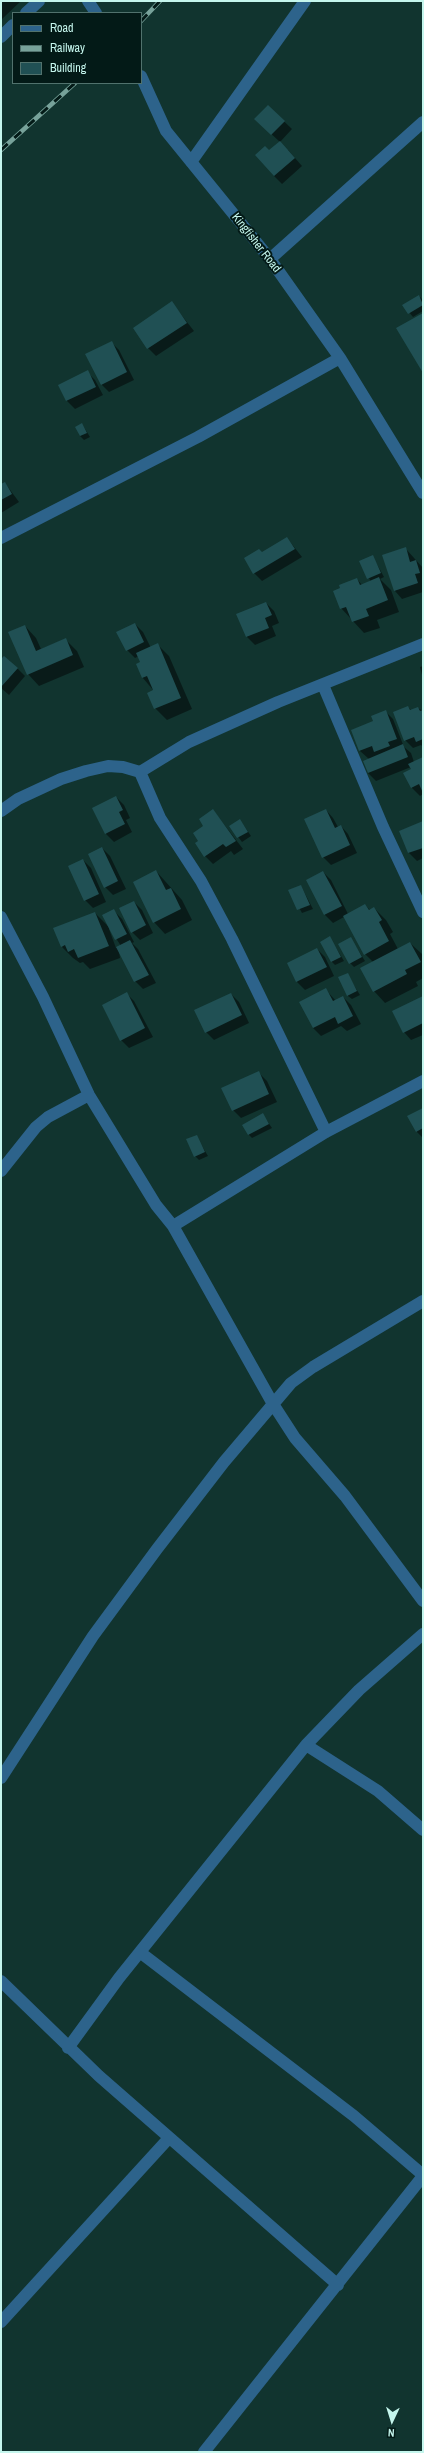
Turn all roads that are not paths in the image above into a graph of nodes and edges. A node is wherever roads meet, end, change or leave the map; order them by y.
1 (39, 1) edge
2 (88, 1) edge
3 (305, 1) edge
4 (27, 12) edge
5 (95, 12) edge
6 (12, 27) edge
7 (1, 37) edge
8 (142, 78) edge
9 (423, 122) edge
10 (191, 162) junction
11 (270, 259) junction
12 (340, 358) junction
13 (423, 493) edge
14 (1, 538) edge
15 (423, 644) edge
16 (323, 685) junction
17 (140, 772) junction
18 (1, 811) edge
19 (423, 912) edge
20 (1, 917) edge
21 (423, 1081) edge
22 (89, 1095) junction
23 (326, 1132) junction
24 (1, 1171) edge
25 (173, 1226) junction
26 (423, 1301) edge
27 (273, 1404) junction
28 (423, 1601) edge
29 (423, 1634) edge
30 (306, 1745) junction
31 (1, 1778) edge
32 (423, 1830) edge
33 (141, 1953) junction
34 (1, 1981) edge
35 (68, 2048) junction
36 (169, 2138) junction
37 (423, 2176) edge
38 (338, 2285) junction
39 (1, 2322) edge
40 (204, 2452) edge

1 - 4 street
2 - 5 street
3 - 10 street
6 - 7 street
8 - 10 street, Kingfisher Road
9 - 11 street
10 - 11 street, Kingfisher Road
11 - 12 street, Kingfisher Road
12 - 13 street, Kingfisher Road
12 - 14 street
15 - 16 street
16 - 17 street
16 - 19 street
17 - 18 street
17 - 23 street
20 - 22 street
21 - 23 street
22 - 24 street
22 - 25 street
23 - 25 street
25 - 27 street
26 - 27 street
27 - 28 street
27 - 31 street
29 - 30 street
30 - 32 street
30 - 33 street
33 - 35 street
33 - 37 street
34 - 35 street
35 - 36 street
36 - 38 street
36 - 39 street
37 - 38 street
38 - 40 street

